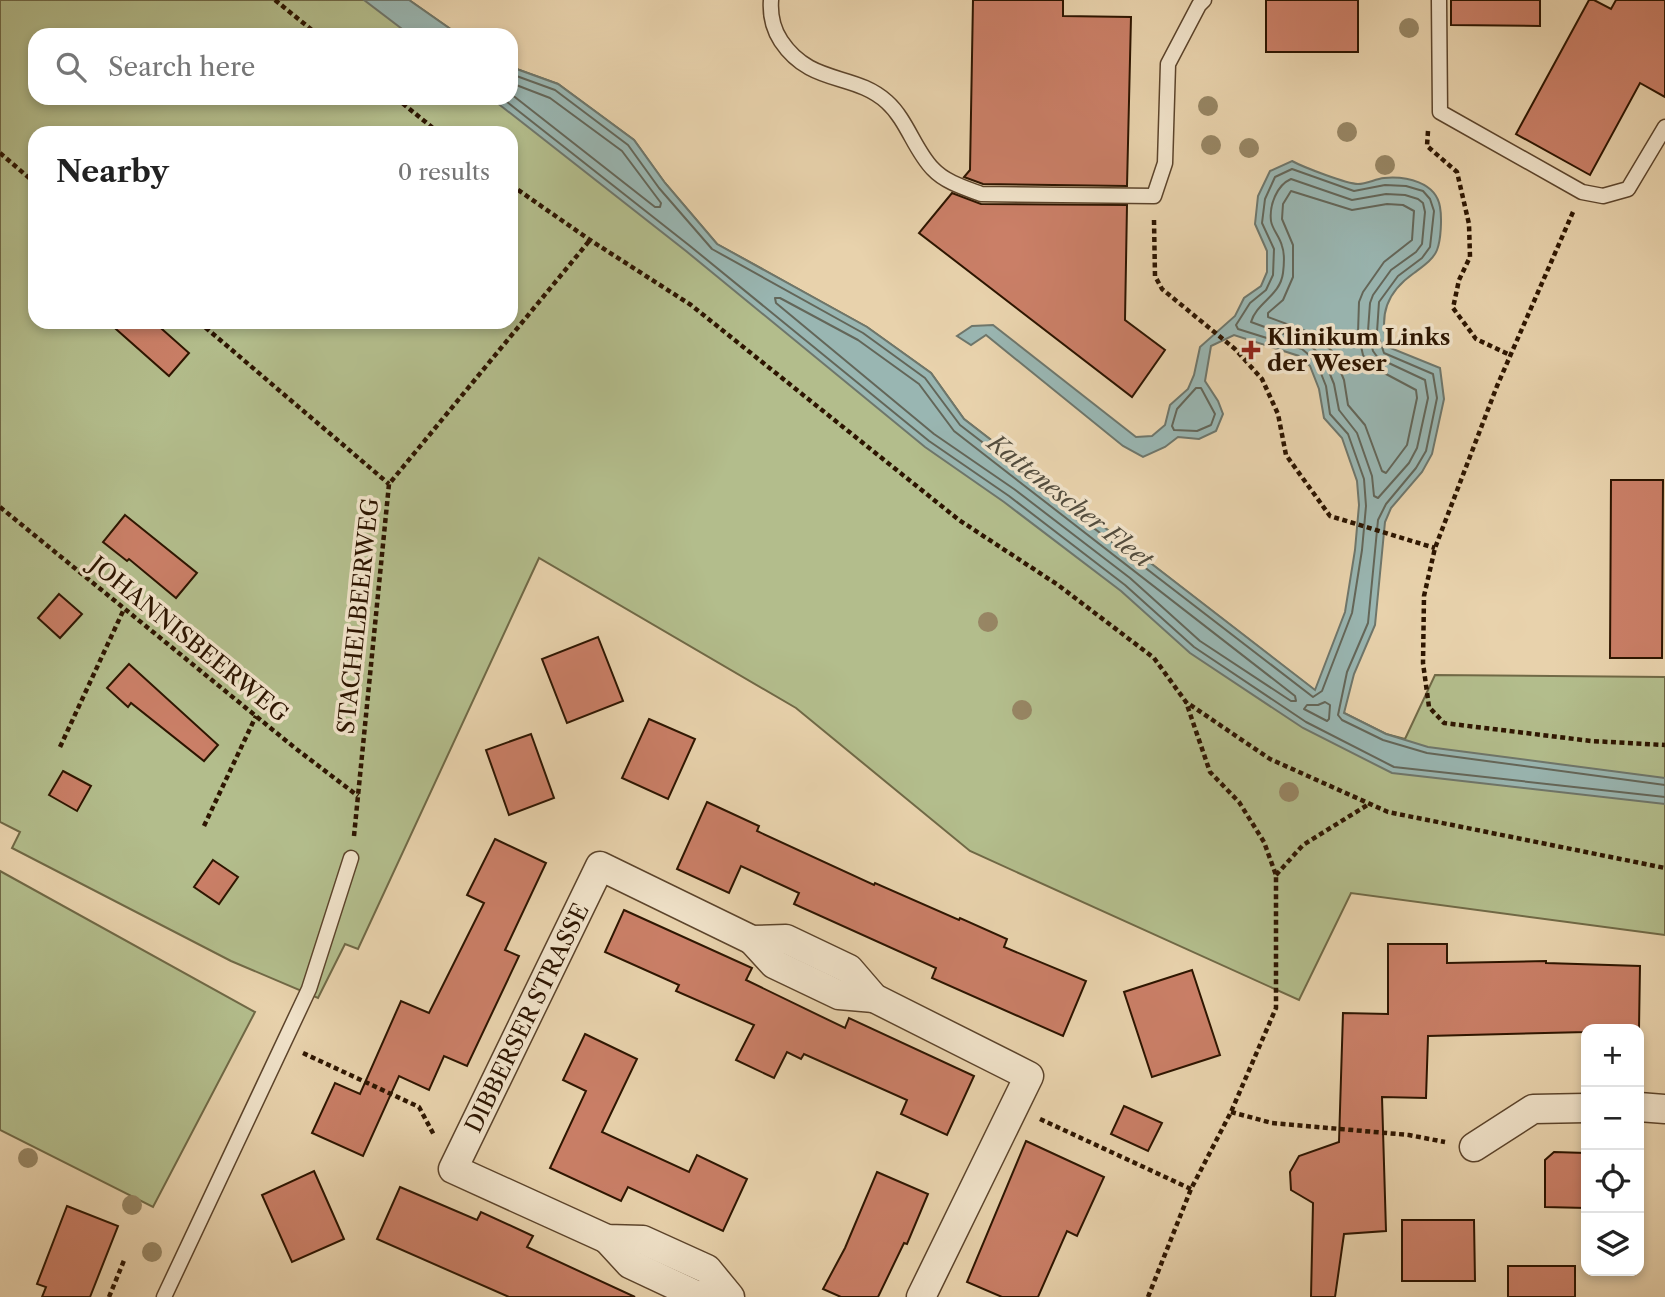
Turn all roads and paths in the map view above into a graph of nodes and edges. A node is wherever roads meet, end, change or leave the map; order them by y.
1 (275, 0) edge
2 (771, 0) edge
3 (1204, 0) edge
4 (1439, 0) edge
5 (309, 28) edge
6 (405, 105) edge
7 (1440, 112) junction
8 (430, 126) edge
9 (1665, 127) edge
10 (0, 153) edge
11 (28, 177) edge
12 (518, 190) edge
13 (1582, 192) junction
14 (1154, 196) junction
15 (590, 240) junction
16 (518, 327) edge
17 (207, 329) edge
18 (517, 329) edge
19 (1510, 355) junction
20 (389, 484) junction
21 (0, 507) edge
22 (1435, 548) junction
23 (124, 609) junction
24 (1186, 702) junction
25 (256, 716) junction
26 (1665, 745) edge
27 (61, 747) dead end
28 (358, 797) junction
29 (1370, 804) junction
30 (204, 826) dead end
31 (351, 858) joint
32 (1665, 868) edge
33 (1276, 875) junction
34 (283, 1045) junction
35 (1644, 1107) edge
36 (1014, 1108) junction
37 (1581, 1108) edge
38 (1665, 1109) edge
39 (1231, 1112) junction
40 (1474, 1147) joint
41 (453, 1169) junction
42 (1191, 1189) junction
43 (607, 1239) junction
44 (125, 1258) dead end
45 (109, 1297) edge
46 (164, 1297) edge
47 (706, 1297) edge
48 (730, 1297) edge
49 (921, 1297) edge
50 (1149, 1297) edge

1 - 5 path
2 - 14 lane
3 - 14 lane
4 - 7 lane
6 - 8 path
7 - 13 lane
7 - 19 path
9 - 13 lane
10 - 11 path
12 - 15 path
13 - 19 path
14 - 22 path
15 - 16 path, STACHELBEERWEG
15 - 24 path
17 - 20 path
18 - 20 path, STACHELBEERWEG
19 - 22 path
20 - 28 path, STACHELBEERWEG
21 - 23 path, JOHANNISBEERWEG
22 - 26 path
23 - 25 path, JOHANNISBEERWEG
23 - 27 path
24 - 29 path
24 - 33 path
25 - 28 path, JOHANNISBEERWEG
25 - 30 path
28 - 31 path, STACHELBEERWEG
29 - 32 path
29 - 33 path
31 - 34 lane
33 - 39 path
34 - 41 path
34 - 46 lane
35 - 38 street
36 - 41 street, DIBBERSER STRASSE
36 - 42 path
36 - 49 street, DIBBERSER STRASSE
37 - 40 street
39 - 40 path
39 - 42 path
41 - 43 street
42 - 50 path
43 - 47 street
43 - 48 street
44 - 45 path

